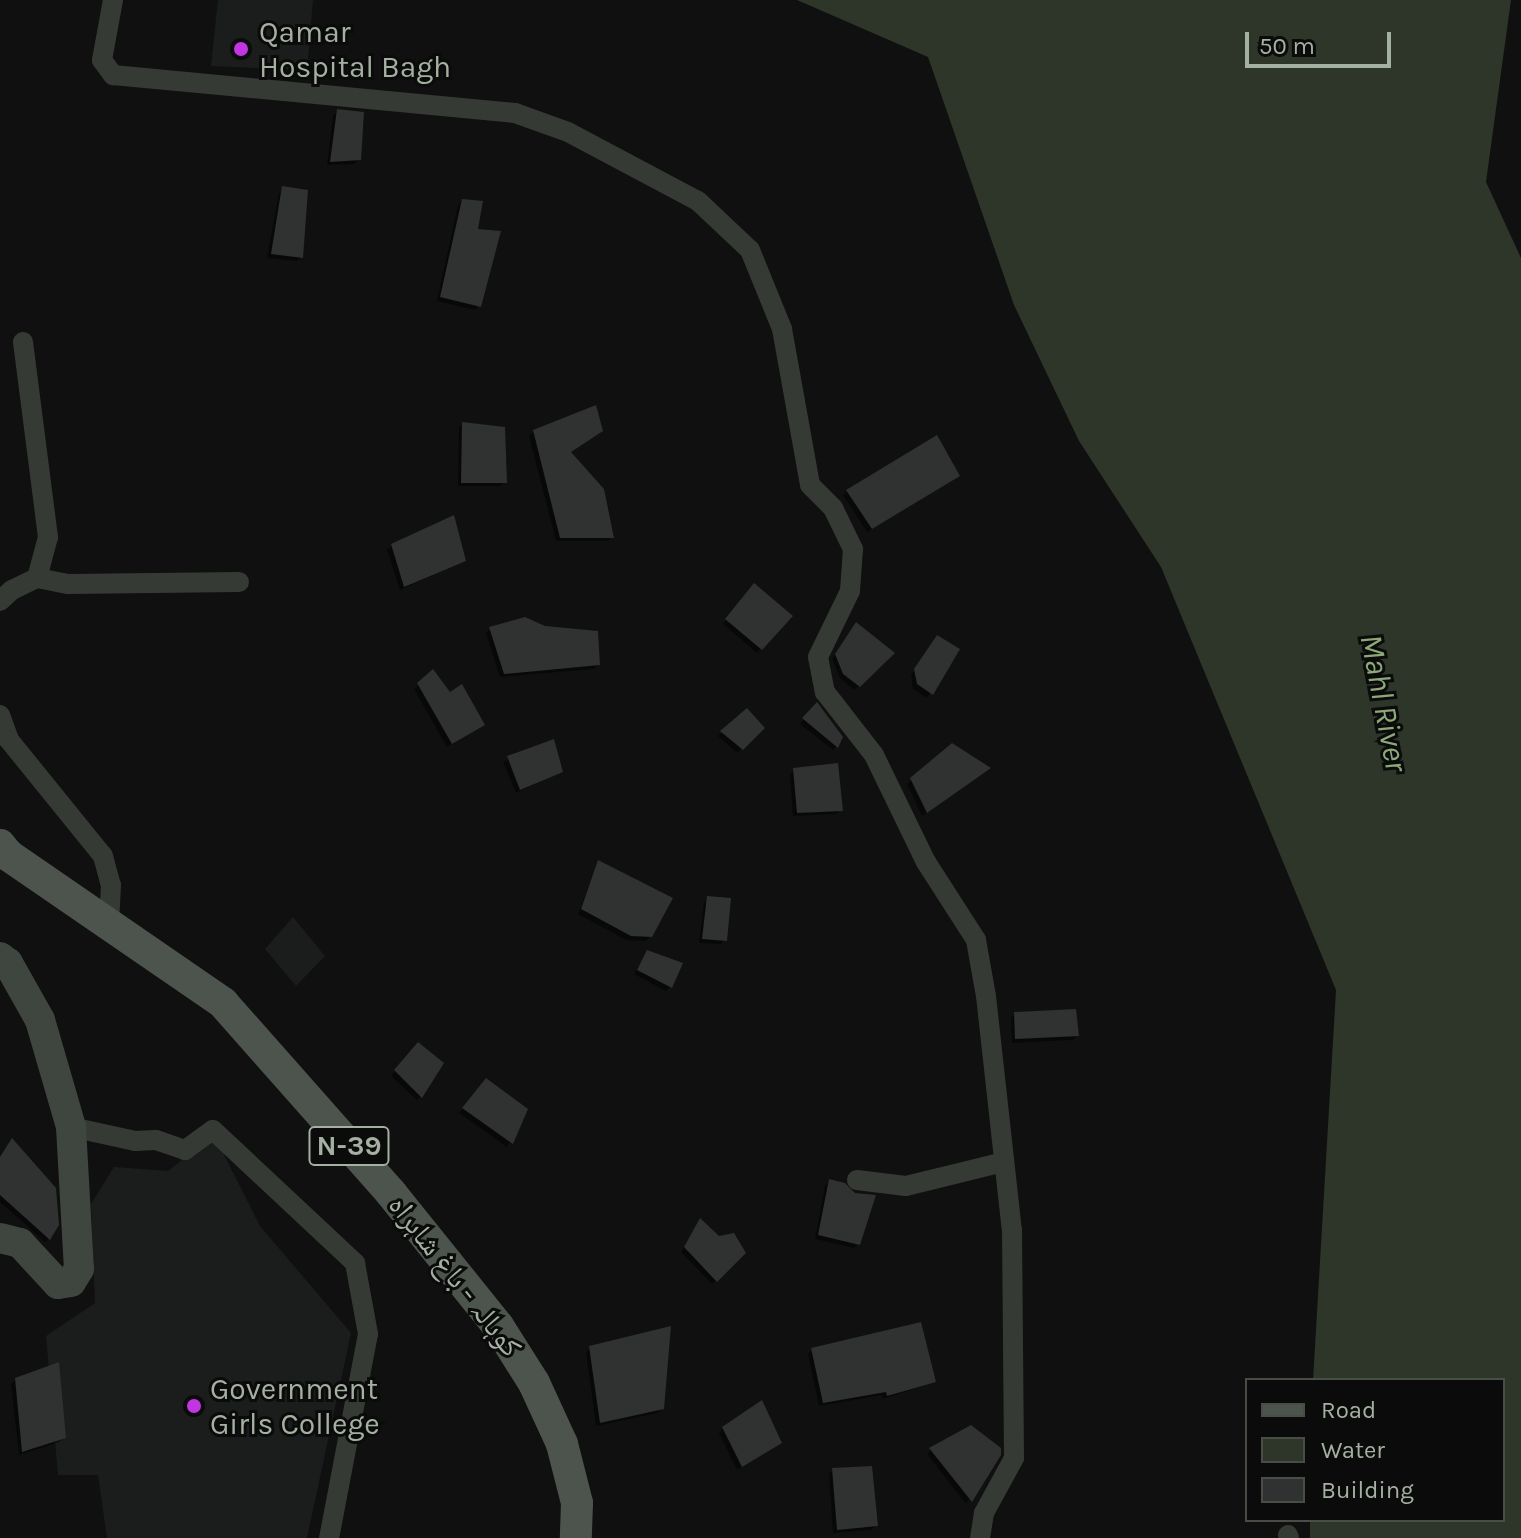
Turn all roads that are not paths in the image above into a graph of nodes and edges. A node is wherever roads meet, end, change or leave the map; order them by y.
1 (113, 0) edge
2 (23, 342) dead end
3 (37, 578) junction
4 (239, 582) dead end
5 (0, 601) edge
6 (0, 715) edge
7 (0, 845) edge
8 (109, 924) junction
9 (0, 957) edge
10 (71, 1127) junction
11 (1004, 1162) junction
12 (857, 1180) dead end
13 (0, 1238) edge
14 (329, 1538) edge
15 (576, 1538) edge
16 (980, 1538) edge

1 - 11 street
2 - 3 street
3 - 4 street
3 - 5 street
6 - 8 street
7 - 8 main road, کوہالہ - باغ شاہراہ / N-39
8 - 15 main road, کوہالہ - باغ شاہراہ / N-39
9 - 10 main road
10 - 13 main road
10 - 14 street
11 - 12 street
11 - 16 street

